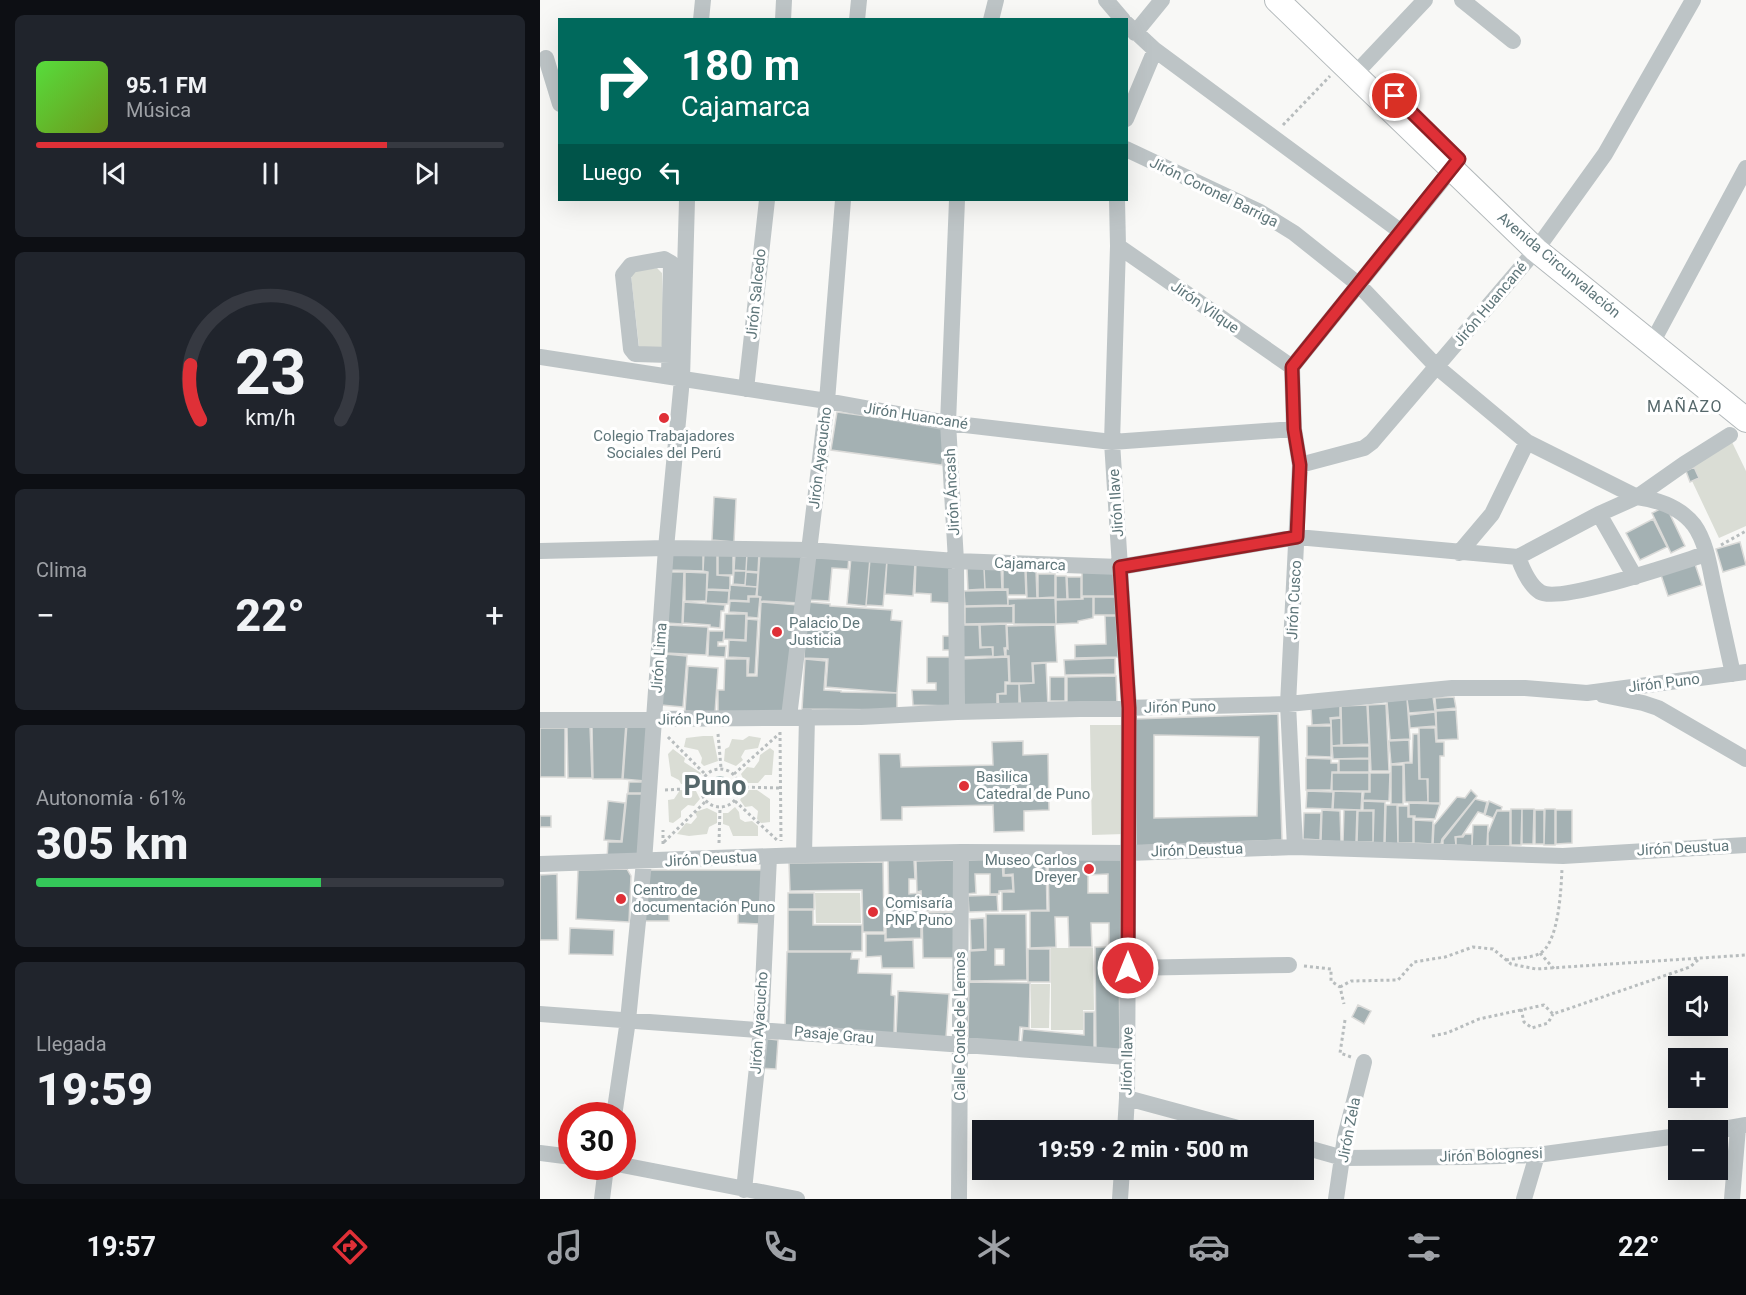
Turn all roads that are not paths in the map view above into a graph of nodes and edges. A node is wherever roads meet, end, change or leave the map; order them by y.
1 (704, 0) edge
2 (784, 0) edge
3 (859, 0) edge
4 (996, 0) edge
5 (1106, 0) edge
6 (1162, 0) edge
7 (1277, 0) edge
8 (1294, 0) edge
9 (1425, 0) edge
10 (1462, 0) edge
11 (1693, 0) edge
12 (701, 18) edge
13 (783, 18) edge
14 (857, 18) edge
15 (992, 18) edge
16 (1121, 18) edge
17 (1131, 28) edge
18 (1513, 41) dead end
19 (1155, 50) junction
20 (546, 58) dead end
21 (1354, 67) junction
22 (558, 97) edge
23 (1128, 114) edge
24 (1128, 150) edge
25 (1455, 164) junction
26 (1746, 168) edge
27 (687, 201) edge
28 (766, 201) edge
29 (843, 201) edge
30 (957, 201) edge
31 (1117, 201) edge
32 (1400, 231) junction
33 (1540, 244) junction
34 (1118, 246) junction
35 (1358, 284) junction
36 (1655, 338) junction
37 (670, 355) junction
38 (540, 357) edge
39 (1292, 367) junction
40 (1437, 368) junction
41 (676, 378) junction
42 (746, 388) junction
43 (827, 401) junction
44 (1746, 408) edge
45 (948, 423) junction
46 (1738, 428) edge
47 (1294, 429) junction
48 (1112, 442) junction
49 (1527, 442) junction
50 (1300, 465) junction
51 (1637, 496) junction
52 (1599, 514) junction
53 (1297, 537) junction
54 (666, 548) junction
55 (809, 550) junction
56 (540, 551) edge
57 (1458, 553) junction
58 (1706, 554) junction
59 (1518, 557) junction
60 (956, 561) junction
61 (1120, 567) junction
62 (1635, 577) junction
63 (1739, 673) edge
64 (1587, 693) junction
65 (1288, 704) junction
66 (1129, 708) junction
67 (957, 712) junction
68 (807, 716) junction
69 (789, 717) junction
70 (540, 720) edge
71 (659, 726) junction
72 (1746, 759) edge
73 (1746, 845) edge
74 (1295, 848) junction
75 (961, 852) junction
76 (1128, 853) junction
77 (804, 855) junction
78 (769, 857) junction
79 (644, 862) junction
80 (540, 864) edge
81 (1289, 965) road end
82 (1128, 968) junction
83 (540, 1014) edge
84 (628, 1020) junction
85 (760, 1029) junction
86 (960, 1045) junction
87 (1127, 1057) junction
88 (1364, 1062) road end
89 (1127, 1098) junction
90 (616, 1102) edge
91 (1126, 1120) edge
92 (1208, 1120) edge
93 (1742, 1126) edge
94 (1668, 1137) edge
95 (1314, 1150) edge
96 (540, 1153) edge
97 (558, 1155) edge
98 (1537, 1155) junction
99 (1343, 1158) junction
100 (636, 1168) edge
101 (604, 1180) edge
102 (1121, 1180) edge
103 (744, 1190) junction
104 (602, 1199) edge
105 (797, 1199) edge
106 (959, 1199) edge
107 (1120, 1199) edge
108 (1336, 1199) edge
109 (1524, 1199) edge
110 (1732, 1199) edge

1 - 12 street
2 - 13 street
3 - 14 street
4 - 15 street
5 - 16 street
6 - 17 street
7 - 21 highway, Avenida Circunvalación
8 - 21 highway, Avenida Circunvalación
9 - 21 street
10 - 18 street
11 - 33 street, Jirón Huancané
17 - 19 street
19 - 23 street
19 - 32 street
20 - 22 street
21 - 25 highway, Avenida Circunvalación
24 - 35 street, Jirón Coronel Barriga
25 - 32 street
25 - 33 highway, Avenida Circunvalación
26 - 36 street
27 - 41 street, Jirón Lima
28 - 42 street, Jirón Salcedo
29 - 43 street, Jirón Ayacucho
30 - 45 street, Jirón Áncash
31 - 34 street, Jirón Ilave
32 - 35 street
33 - 36 highway, Avenida Circunvalación
33 - 40 street, Jirón Huancané
34 - 39 street, Jirón Vilque
34 - 48 street, Jirón Ilave
35 - 39 street
35 - 40 street, Jirón Coronel Barriga
36 - 44 highway, Avenida Circunvalación
36 - 46 highway, Avenida Circunvalación
37 - 37 street
37 - 41 street
38 - 41 street, Jirón Huancané
39 - 47 street, Jirón Cusco
40 - 49 street, Jirón Coronel Barriga
40 - 50 street, Jirón Huancané
41 - 42 street, Jirón Huancané
41 - 54 street, Jirón Lima
42 - 43 street, Jirón Huancané
43 - 45 street, Jirón Huancané
43 - 55 street, Jirón Ayacucho
45 - 48 street, Jirón Huancané
45 - 60 street, Jirón Áncash
46 - 51 street
47 - 48 street, Jirón Huancané
47 - 50 street, Jirón Cusco
48 - 61 street, Jirón Ilave
49 - 51 street, Jirón Coronel Barriga
49 - 57 street
50 - 53 street, Jirón Cusco
51 - 52 street
51 - 58 street, Jirón Coronel Barriga
52 - 59 street
52 - 62 street
53 - 57 street, Cajamarca
53 - 61 street, Cajamarca
53 - 65 street, Jirón Cusco
54 - 55 street, Cajamarca
54 - 56 street, Cajamarca
54 - 71 street, Jirón Lima
55 - 60 street, Cajamarca
55 - 69 street, Jirón Ayacucho
57 - 59 street, Cajamarca
58 - 62 street
58 - 63 street, Jirón Coronel Barriga
59 - 62 street
60 - 61 street, Cajamarca
60 - 67 street, Jirón Áncash
61 - 66 street, Jirón Ilave
63 - 64 street, Jirón Puno
64 - 65 street, Jirón Puno
64 - 72 street
65 - 66 street, Jirón Puno
65 - 74 street, Jirón Cusco
66 - 67 street, Jirón Puno
66 - 76 street, Jirón Ilave
67 - 68 street, Jirón Puno
68 - 69 street, Jirón Puno
68 - 77 street
69 - 71 street, Jirón Puno
70 - 71 street, Jirón Puno
71 - 79 street, Jirón Lima
73 - 74 street, Jirón Deustua
74 - 76 street, Jirón Deustua
75 - 76 street, Jirón Deustua
75 - 77 street, Jirón Deustua
75 - 86 street, Calle Conde de Lemos
76 - 82 street, Jirón Ilave
77 - 78 street, Jirón Deustua
78 - 79 street, Jirón Deustua
78 - 85 street, Jirón Ayacucho
79 - 80 street, Jirón Deustua
79 - 84 street, Jirón Lima
81 - 82 street
82 - 87 street, Jirón Ilave
83 - 84 street, Pasaje Grau
84 - 85 street, Pasaje Grau
84 - 90 street, Jirón Lima
85 - 86 street, Pasaje Grau
85 - 103 street, Jirón Ayacucho
86 - 87 street, Pasaje Grau
86 - 106 street, Calle Conde de Lemos
87 - 89 street, Jirón Ilave
88 - 99 street, Jirón Zela
89 - 91 street, Jirón Ilave
89 - 92 street
93 - 110 street
94 - 98 street, Jirón Bolognesi
95 - 99 street, Jirón Bolognesi
96 - 97 street
98 - 99 street, Jirón Bolognesi
98 - 109 street
99 - 108 street, Jirón Zela
100 - 103 street
101 - 104 street
102 - 107 street
103 - 105 street

